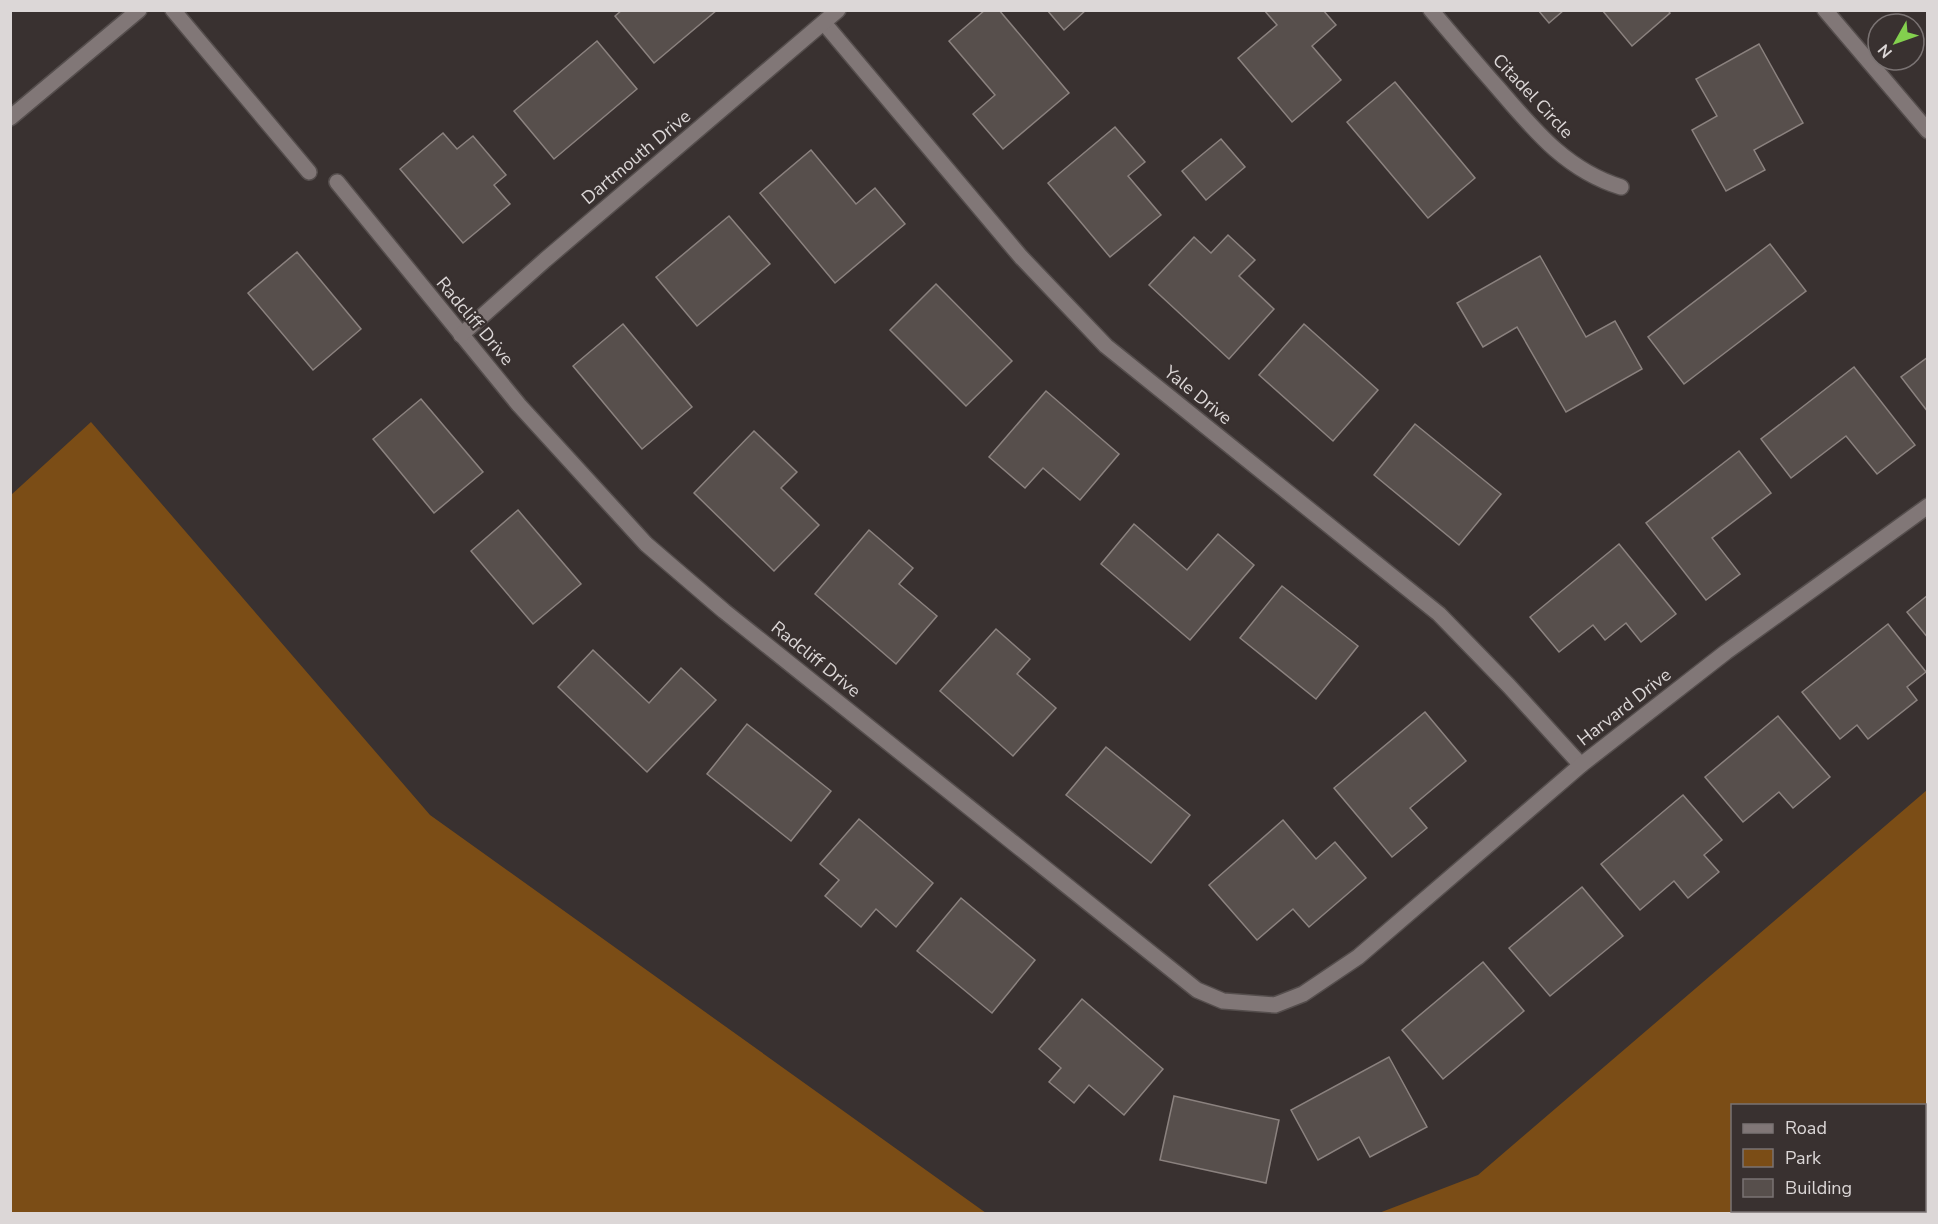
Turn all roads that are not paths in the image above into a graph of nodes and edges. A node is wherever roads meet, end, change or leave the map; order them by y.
1 (139, 10) edge
2 (173, 10) edge
3 (838, 10) edge
4 (1431, 10) edge
5 (1825, 10) edge
6 (824, 22) junction
7 (10, 118) edge
8 (1928, 131) edge
9 (309, 172) dead end
10 (337, 182) dead end
11 (1622, 187) dead end
12 (461, 335) junction
13 (1928, 506) edge
14 (1581, 765) junction
15 (1358, 957) joint

1 - 7 street
2 - 9 street
3 - 6 street, Dartmouth Drive
4 - 11 street, Citadel Circle
5 - 8 street
6 - 12 street, Dartmouth Drive
6 - 14 street, Yale Drive
10 - 12 street, Radcliff Drive
12 - 15 street, Radcliff Drive
13 - 14 street, Harvard Drive
14 - 15 street, Harvard Drive

